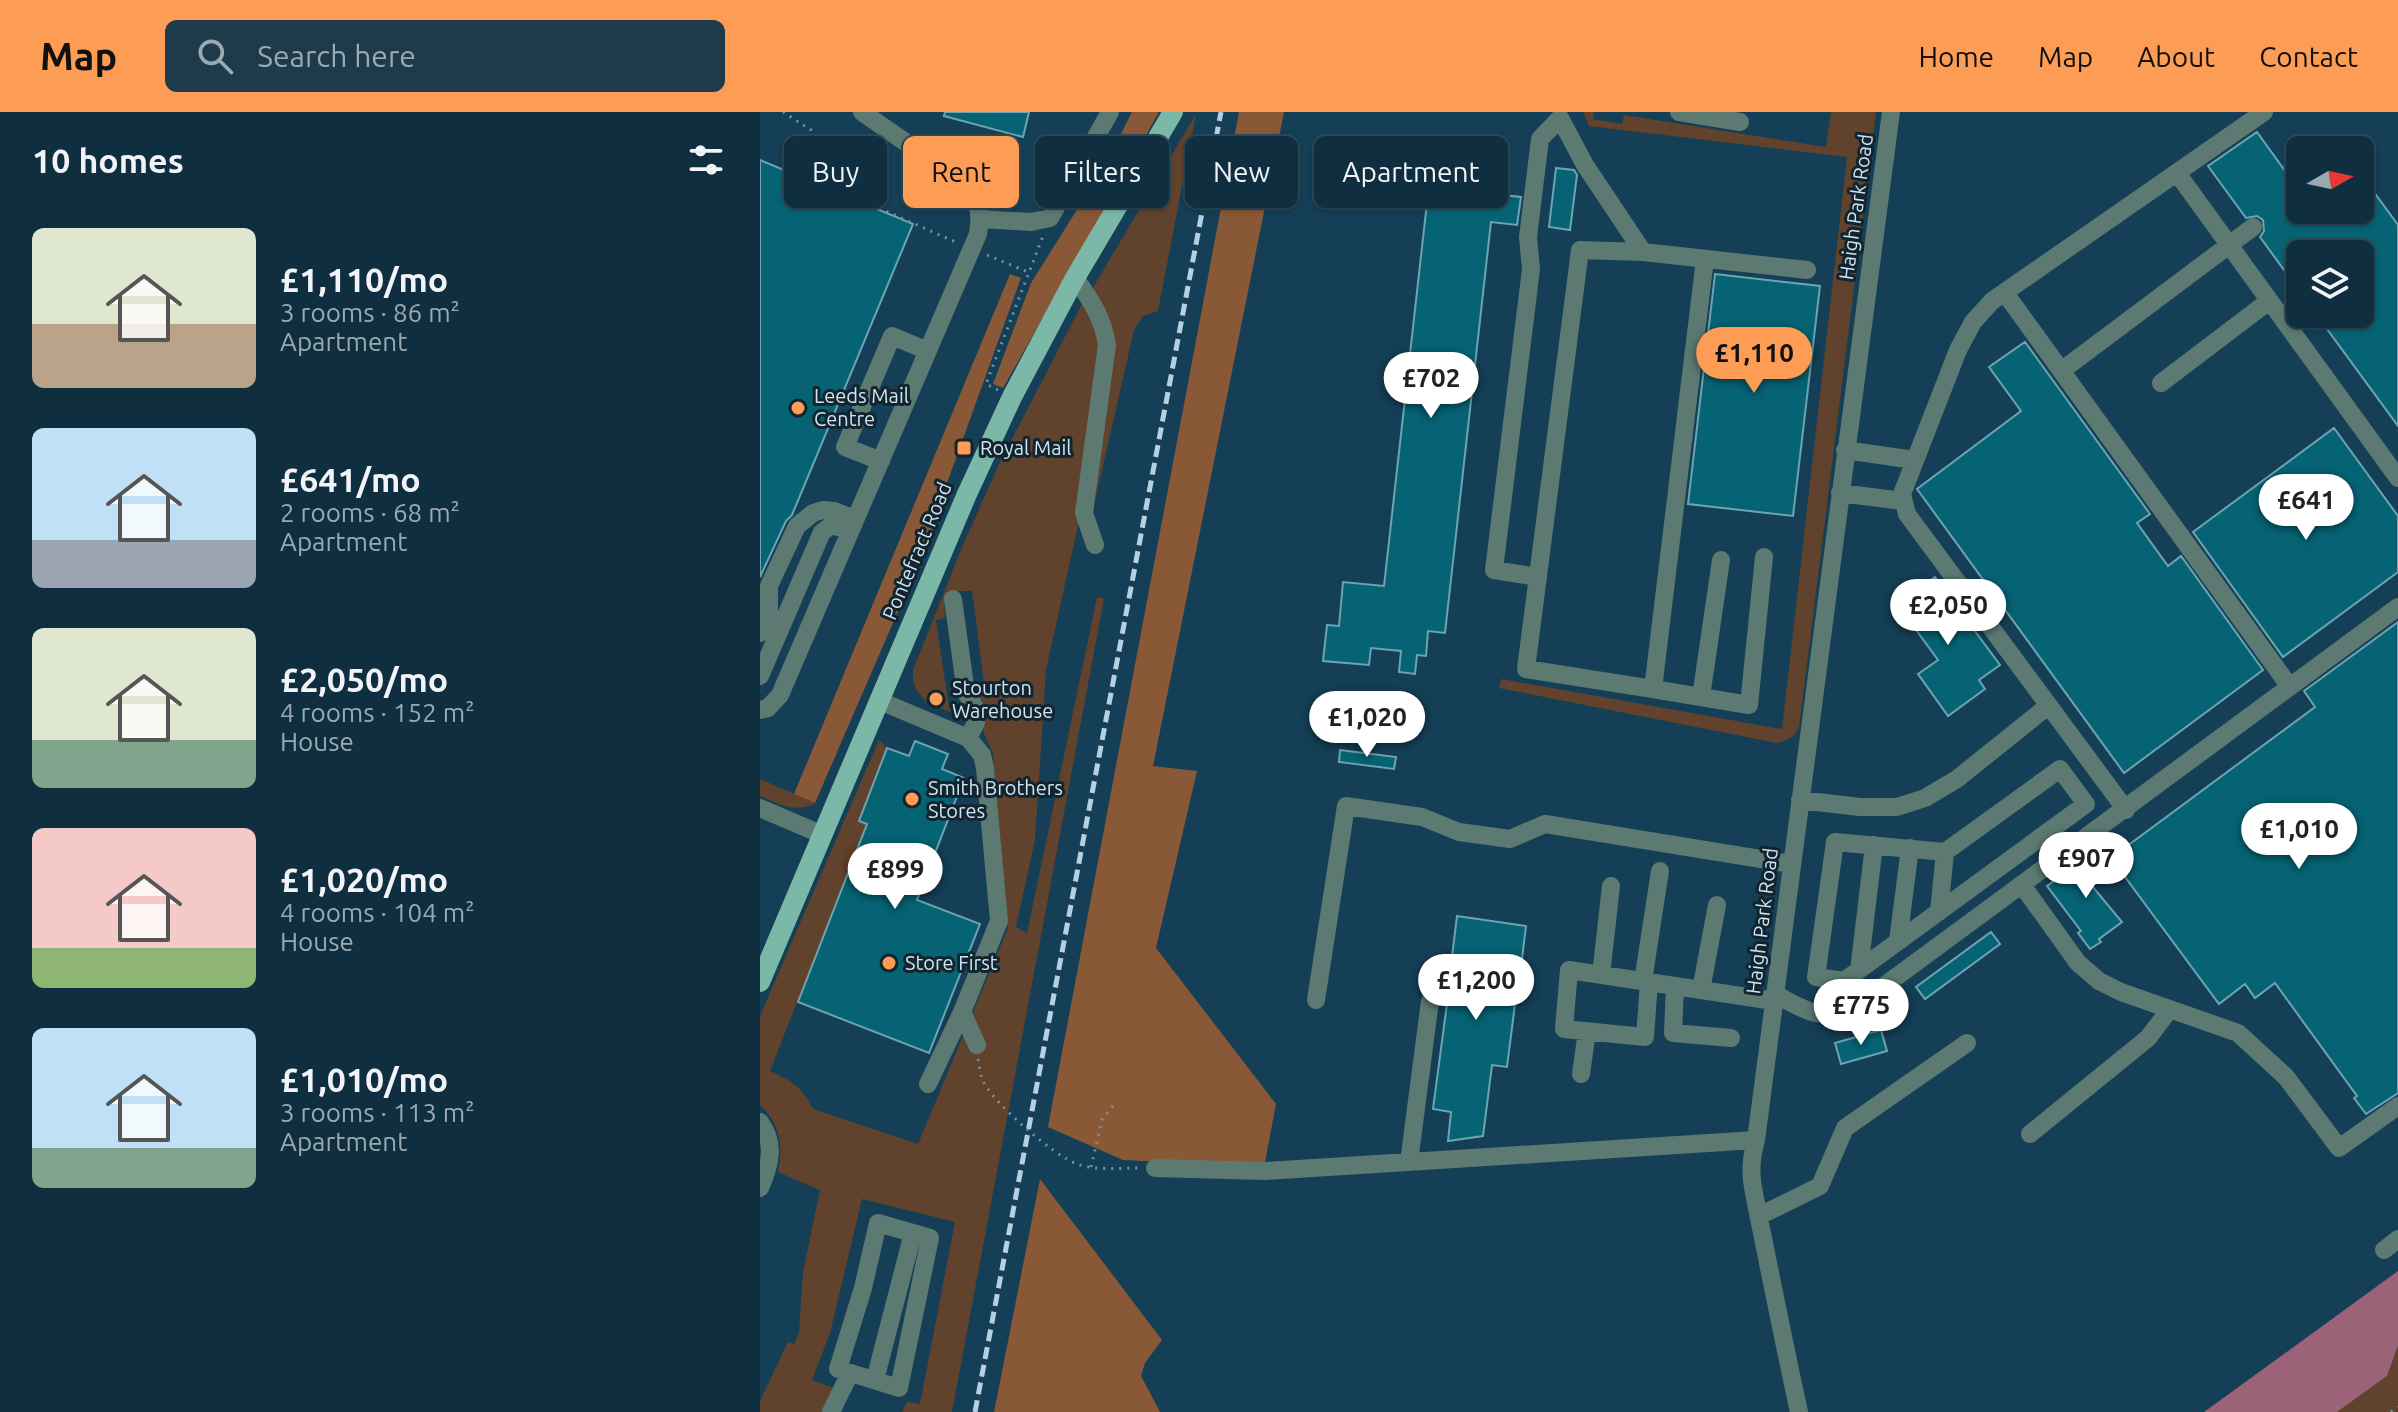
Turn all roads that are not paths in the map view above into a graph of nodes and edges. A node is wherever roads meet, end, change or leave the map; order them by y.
1 (862, 112) edge
2 (1110, 112) edge
3 (1173, 112) edge
4 (1679, 112) edge
5 (1891, 112) edge
6 (2264, 112) edge
7 (1561, 115) edge
8 (1740, 122) dead end
9 (2177, 173) junction
10 (981, 219) junction
11 (2253, 227) dead end
12 (2229, 245) junction
13 (1643, 252) junction
14 (1705, 259) junction
15 (1807, 270) dead end
16 (1075, 278) junction
17 (2005, 293) junction
18 (2269, 301) junction
19 (928, 351) junction
20 (2061, 371) junction
21 (2161, 383) dead end
22 (1845, 450) junction
23 (1914, 460) junction
24 (881, 461) junction
25 (2398, 478) edge
26 (1840, 493) junction
27 (1903, 501) junction
28 (853, 525) junction
29 (1095, 545) dead end
30 (1764, 557) dead end
31 (1721, 560) dead end
32 (1538, 577) junction
33 (953, 599) dead end
34 (2398, 607) edge
35 (760, 633) edge
36 (760, 676) edge
37 (2290, 687) junction
38 (1653, 689) junction
39 (1701, 697) junction
40 (880, 701) junction
41 (2048, 706) junction
42 (760, 710) edge
43 (968, 738) junction
44 (1800, 800) junction
45 (760, 808) edge
46 (2126, 810) junction
47 (823, 835) junction
48 (1874, 845) junction
49 (1910, 848) junction
50 (1945, 852) junction
51 (1791, 864) junction
52 (1660, 871) dead end
53 (2022, 885) junction
54 (1611, 886) dead end
55 (1717, 905) dead end
56 (1939, 912) junction
57 (1898, 941) junction
58 (1601, 975) junction
59 (1852, 976) junction
60 (760, 982) edge
61 (1646, 982) junction
62 (1675, 986) junction
63 (1701, 990) junction
64 (1774, 997) junction
65 (1316, 1000) dead end
66 (1430, 1001) dead end
67 (1859, 1004) junction
68 (2170, 1009) junction
69 (962, 1012) junction
70 (1587, 1031) junction
71 (1731, 1038) dead end
72 (1967, 1043) dead end
73 (977, 1045) road end
74 (1581, 1074) dead end
75 (928, 1084) dead end
76 (2398, 1106) edge
77 (760, 1122) edge
78 (2030, 1134) dead end
79 (1756, 1140) junction
80 (1409, 1162) junction
81 (1155, 1168) road end
82 (760, 1188) edge
83 (1759, 1216) junction
84 (913, 1233) junction
85 (850, 1373) junction
86 (875, 1380) junction
87 (831, 1412) edge
88 (1799, 1412) edge

1 - 10 lane
2 - 10 lane
3 - 16 main road, Pontefract Road
4 - 8 lane
5 - 22 lane, Haigh Park Road
6 - 9 lane
7 - 13 lane
7 - 32 lane
9 - 12 lane
9 - 17 lane
10 - 19 lane
11 - 12 lane
12 - 18 lane
12 - 20 lane
13 - 14 lane
13 - 32 lane
14 - 15 lane
14 - 38 lane
16 - 29 lane
16 - 40 main road, Pontefract Road
17 - 20 lane
17 - 23 lane
18 - 21 lane
18 - 25 lane
19 - 24 lane
19 - 24 lane
20 - 37 lane
22 - 23 lane
22 - 26 lane, Haigh Park Road
23 - 27 lane
24 - 28 lane
26 - 27 lane
26 - 44 lane, Haigh Park Road
27 - 41 lane
28 - 35 lane
28 - 36 lane
28 - 42 lane
30 - 39 lane
31 - 39 lane
32 - 38 lane
33 - 43 lane
34 - 37 lane
37 - 46 lane
38 - 39 lane
40 - 43 lane
40 - 47 main road, Pontefract Road
41 - 44 lane
41 - 46 lane
43 - 69 lane
44 - 51 lane, Haigh Park Road
45 - 47 lane
46 - 53 lane
47 - 60 main road, Pontefract Road
48 - 49 lane
48 - 59 lane
48 - 59 lane
49 - 50 lane
49 - 57 lane
50 - 56 lane
50 - 56 lane
51 - 64 lane, Haigh Park Road
51 - 65 lane
52 - 61 lane
53 - 67 lane
53 - 68 lane
54 - 58 lane
55 - 63 lane
56 - 57 lane
57 - 59 lane
58 - 61 lane
58 - 70 lane
59 - 67 lane
61 - 62 lane
61 - 70 lane
62 - 63 lane
62 - 71 lane
63 - 64 lane
64 - 67 lane
64 - 79 lane, Haigh Park Road
66 - 80 lane
68 - 76 lane
68 - 78 lane
69 - 73 lane
69 - 75 lane
70 - 74 lane
72 - 83 lane
77 - 82 lane
79 - 80 lane
79 - 83 lane, Haigh Park Road
80 - 81 lane
83 - 88 lane, Haigh Park Road
84 - 85 lane
84 - 86 lane
84 - 86 lane
85 - 86 lane
85 - 87 lane

